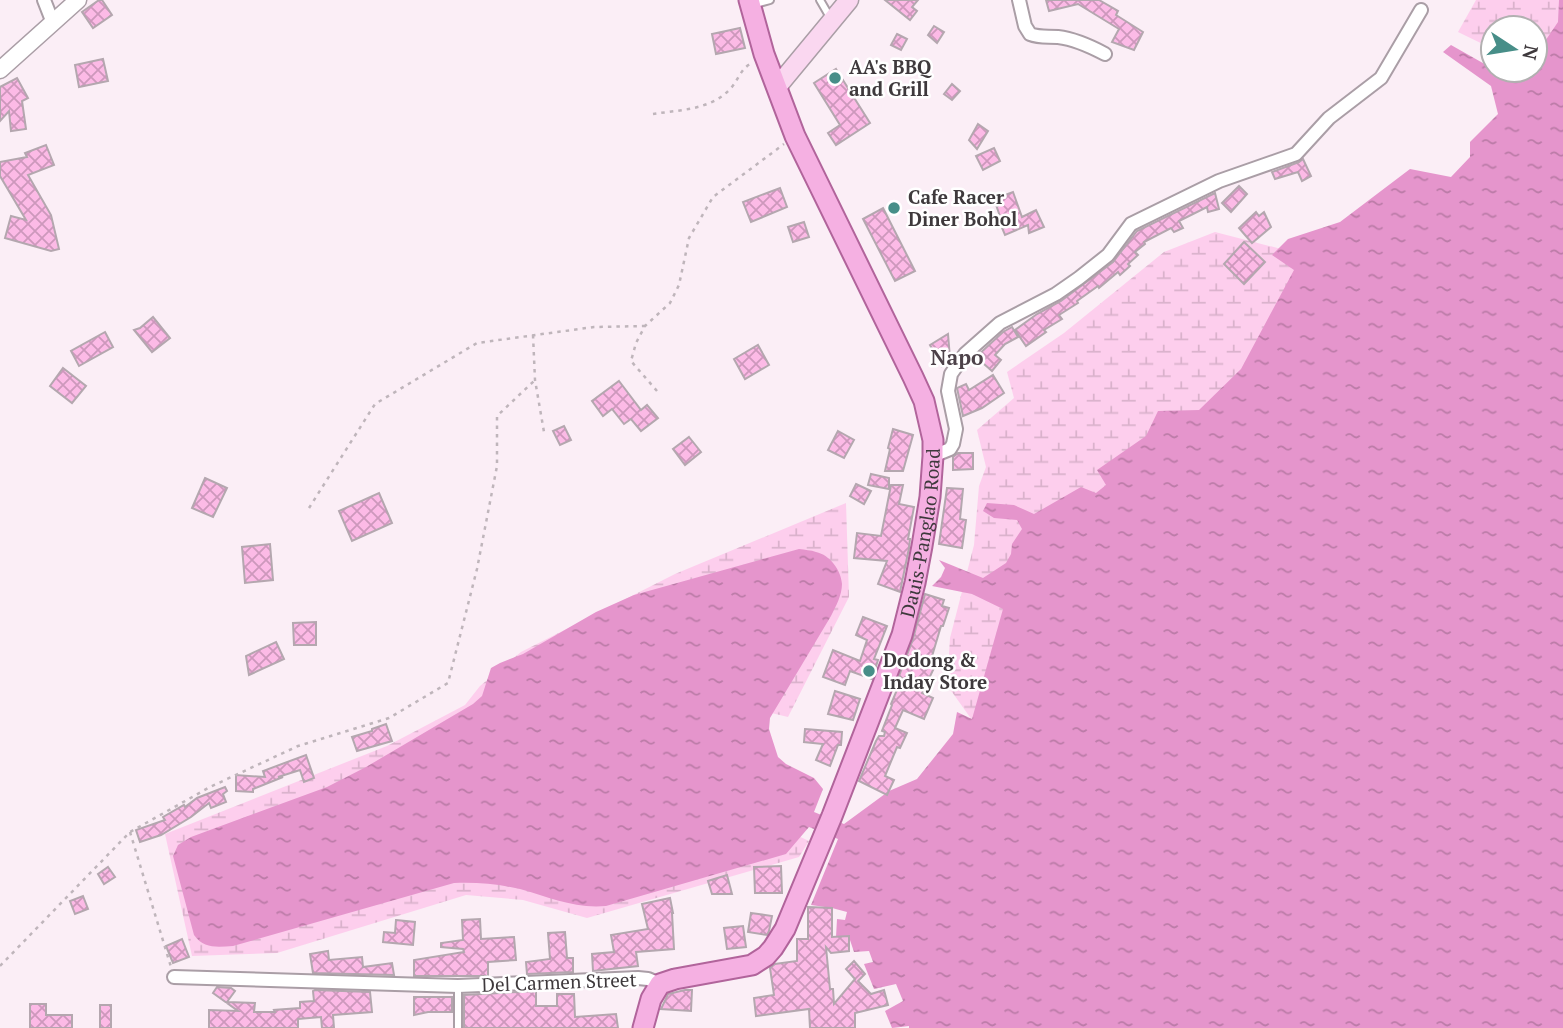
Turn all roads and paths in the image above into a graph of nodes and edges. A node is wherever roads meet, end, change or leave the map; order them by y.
1 (44, 0) edge
2 (78, 0) edge
3 (770, 0) edge
4 (820, 0) edge
5 (849, 0) edge
6 (1019, 0) edge
7 (750, 3) edge
8 (1421, 10) dead end
9 (832, 20) junction
10 (52, 23) junction
11 (764, 54) junction
12 (1105, 54) dead end
13 (0, 70) edge
14 (777, 87) junction
15 (653, 114) dead end
16 (795, 136) junction
17 (645, 326) junction
18 (533, 335) junction
19 (536, 380) junction
20 (657, 391) dead end
21 (544, 432) dead end
22 (933, 456) junction
23 (309, 508) dead end
24 (130, 832) junction
25 (0, 966) edge
26 (174, 977) joint
27 (660, 984) junction
28 (458, 986) junction
29 (458, 1028) edge
30 (643, 1028) edge

1 - 10 street
2 - 10 street
3 - 7 lane
4 - 9 lane
5 - 9 main road
6 - 12 street
7 - 11 main road, Dauis-Panglao Road
8 - 22 street
9 - 14 main road
10 - 13 street
11 - 14 main road, Dauis-Panglao Road
11 - 15 path
14 - 16 main road, Dauis-Panglao Road
16 - 17 path
16 - 22 main road, Dauis-Panglao Road
17 - 18 path
17 - 20 path
18 - 19 path
18 - 23 path
19 - 21 path
19 - 24 path
22 - 27 main road, Dauis-Panglao Road
24 - 25 path
24 - 26 path
26 - 28 street, Del Carmen Street
27 - 28 street, Del Carmen Street
27 - 30 main road
28 - 29 lane

